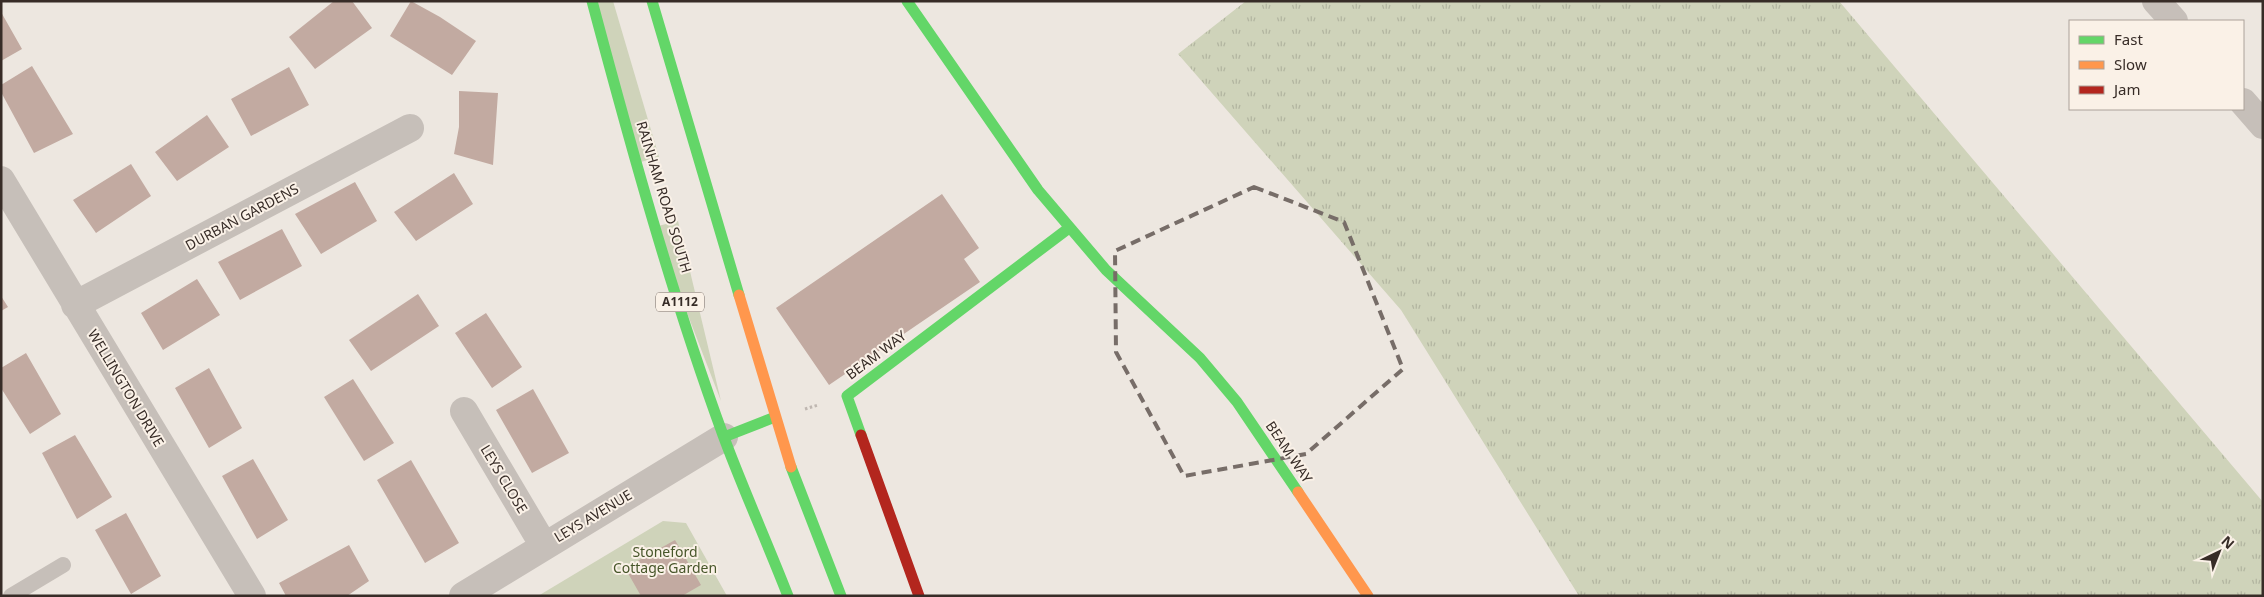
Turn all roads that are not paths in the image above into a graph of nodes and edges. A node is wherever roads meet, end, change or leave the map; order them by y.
1 (592, 1) edge
2 (652, 1) edge
3 (907, 1) edge
4 (2156, 1) edge
5 (2173, 20) edge
6 (2244, 103) edge
7 (2263, 126) edge
8 (410, 128) dead end
9 (1, 180) edge
10 (1069, 228) junction
11 (75, 305) junction
12 (464, 411) dead end
13 (776, 417) junction
14 (724, 437) junction
15 (544, 546) junction
16 (63, 565) dead end
17 (11, 596) edge
18 (252, 596) edge
19 (463, 596) edge
20 (788, 596) edge
21 (842, 596) edge
22 (919, 596) edge
23 (1368, 596) edge

1 - 14 main road, RAINHAM ROAD SOUTH / A1112
2 - 13 main road
3 - 10 main road, BEAM WAY
4 - 5 street
6 - 7 street
8 - 11 street, DURBAN GARDENS
9 - 11 street, WELLINGTON DRIVE
10 - 22 main road, BEAM WAY
10 - 23 main road, BEAM WAY
11 - 18 street, WELLINGTON DRIVE
12 - 15 street, LEYS CLOSE
13 - 14 main road
13 - 21 main road
14 - 15 street, LEYS AVENUE
14 - 20 main road, RAINHAM ROAD SOUTH / A1112
15 - 19 street, LEYS AVENUE
16 - 17 lane

